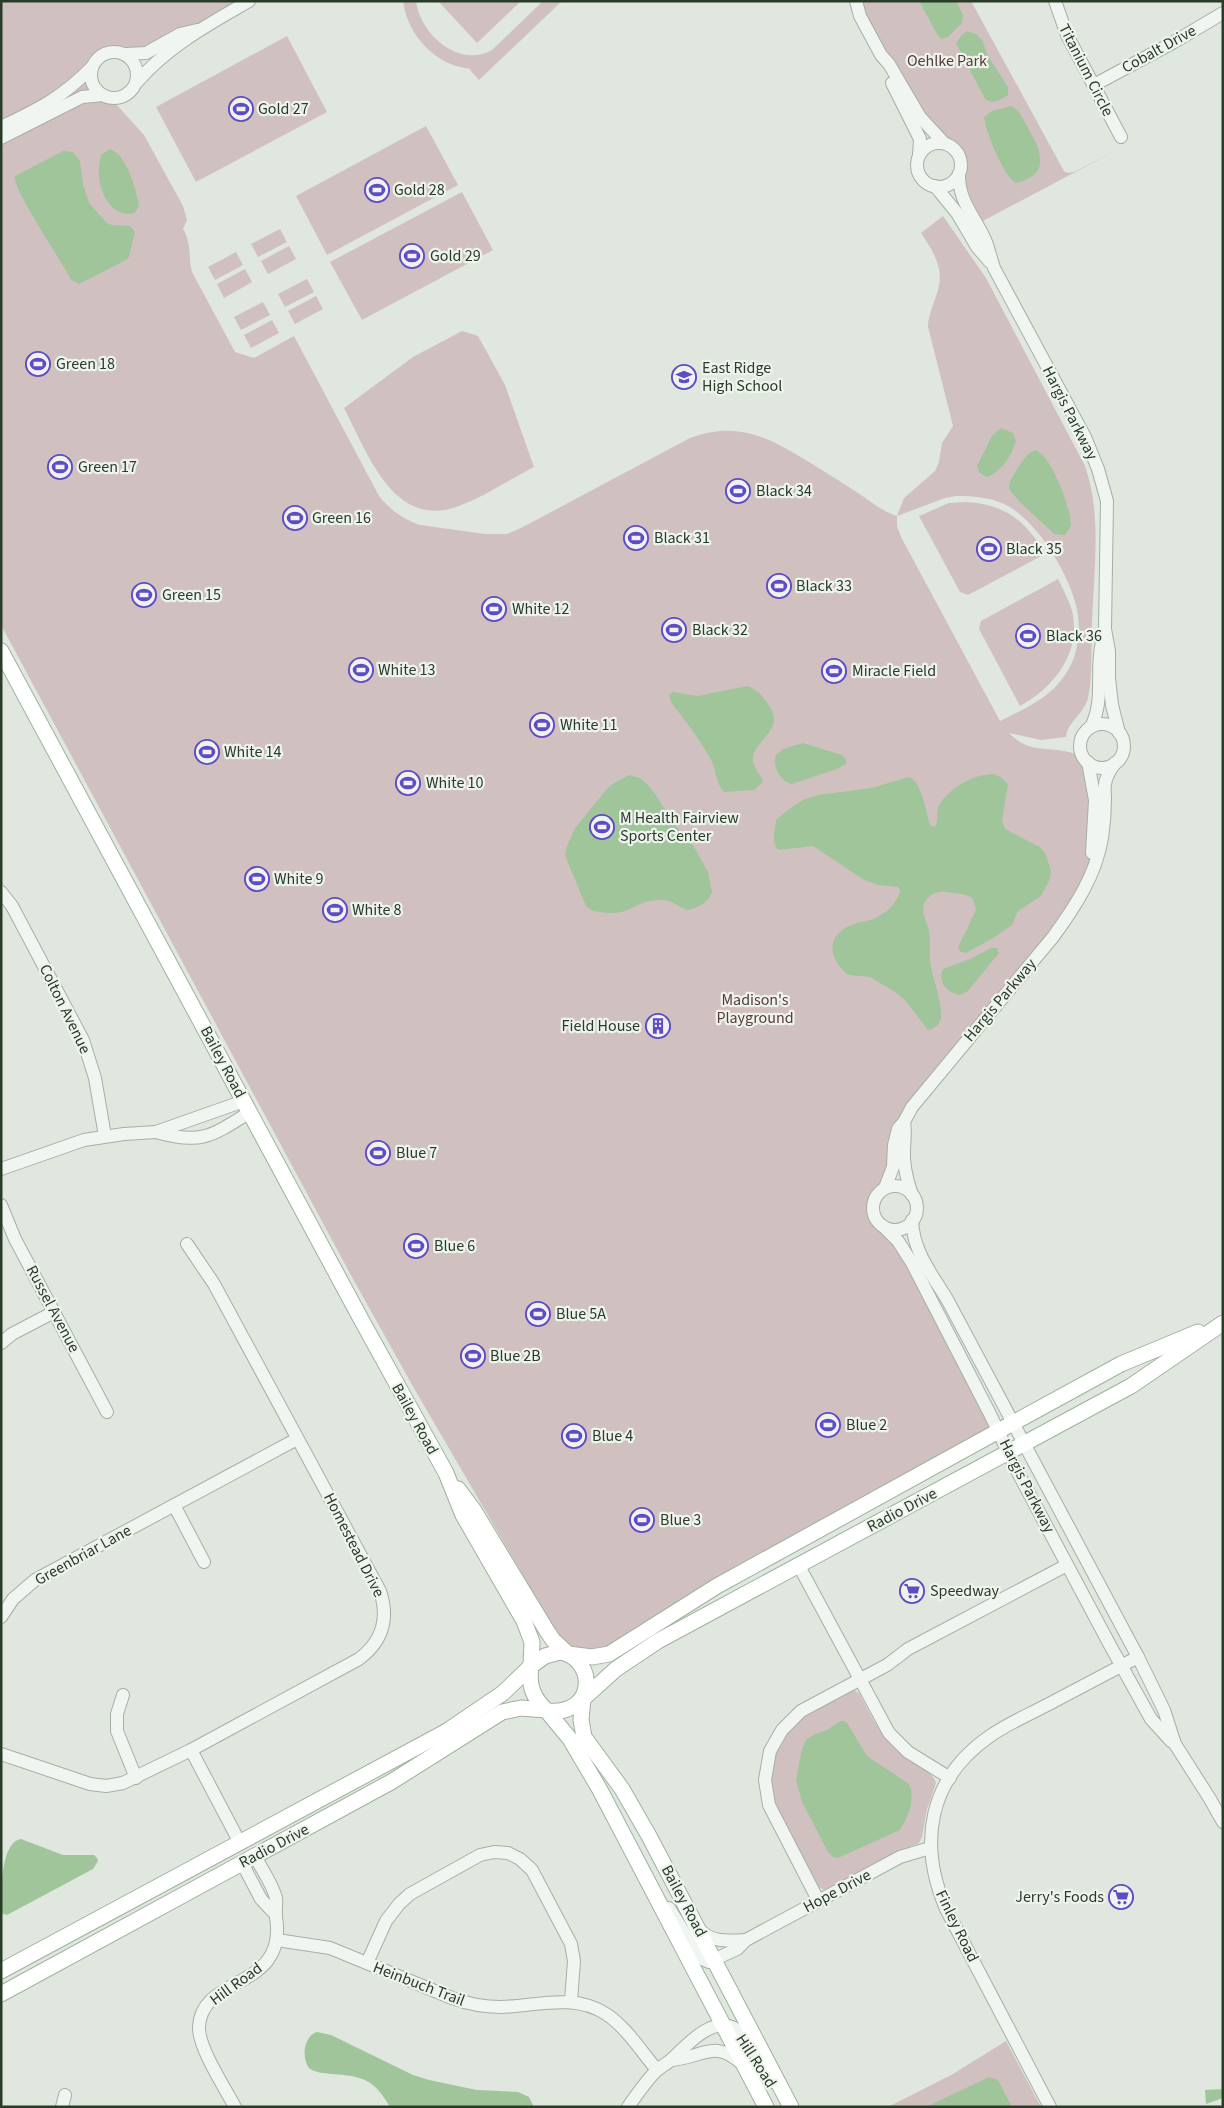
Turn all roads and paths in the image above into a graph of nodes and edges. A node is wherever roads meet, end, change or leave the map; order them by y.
1 (249, 1) edge
2 (847, 1) edge
3 (856, 1) edge
4 (1055, 1) edge
5 (1223, 13) edge
6 (860, 16) junction
7 (197, 30) junction
8 (126, 54) junction
9 (882, 55) junction
10 (92, 67) junction
11 (137, 82) junction
12 (1094, 85) junction
13 (102, 95) junction
14 (1, 127) edge
15 (1121, 136) dead end
16 (1, 138) edge
17 (944, 143) junction
18 (920, 155) junction
19 (959, 174) junction
20 (935, 186) junction
21 (994, 268) junction
22 (1105, 630) junction
23 (1, 651) edge
24 (1091, 727) junction
25 (1119, 733) junction
26 (1088, 762) junction
27 (1115, 764) junction
28 (1090, 873) junction
29 (1, 892) edge
30 (247, 1107) junction
31 (904, 1122) junction
32 (156, 1132) junction
33 (105, 1136) junction
34 (1, 1169) edge
35 (885, 1188) junction
36 (912, 1194) junction
37 (1, 1205) edge
38 (912, 1220) junction
39 (883, 1226) junction
40 (187, 1244) dead end
41 (54, 1312) junction
42 (1223, 1323) edge
43 (1, 1343) edge
44 (107, 1412) dead end
45 (1013, 1423) junction
46 (998, 1431) junction
47 (297, 1439) junction
48 (1025, 1444) junction
49 (1009, 1453) junction
50 (446, 1473) junction
51 (174, 1505) junction
52 (204, 1562) dead end
53 (1067, 1565) junction
54 (799, 1566) junction
55 (1, 1617) edge
56 (568, 1654) junction
57 (1138, 1657) junction
58 (531, 1666) junction
59 (1122, 1666) junction
60 (859, 1680) junction
61 (123, 1695) dead end
62 (583, 1698) junction
63 (546, 1711) junction
64 (1175, 1744) junction
65 (191, 1750) junction
66 (1, 1754) edge
67 (136, 1778) junction
68 (950, 1778) junction
69 (1223, 1822) edge
70 (240, 1842) junction
71 (930, 1848) junction
72 (249, 1860) junction
73 (647, 1880) junction
74 (818, 1900) junction
75 (698, 1928) junction
76 (277, 1940) junction
77 (746, 1940) junction
78 (715, 1960) junction
79 (367, 1963) junction
80 (1, 1971) edge
81 (1, 1994) edge
82 (571, 2002) junction
83 (722, 2024) junction
84 (671, 2060) junction
85 (742, 2064) junction
86 (657, 2070) junction
87 (235, 2107) edge
88 (628, 2107) edge
89 (766, 2107) edge
90 (789, 2107) edge
91 (1050, 2107) edge

1 - 7 street
2 - 6 street
3 - 6 street
4 - 12 street, Titanium Circle
5 - 12 street, Cobalt Drive
6 - 9 street
7 - 8 street
7 - 11 street
8 - 10 street
8 - 11 street
9 - 17 street
9 - 18 street
10 - 13 street
10 - 14 street
11 - 13 street
12 - 15 street, Titanium Circle
13 - 16 street
17 - 18 street
17 - 19 street
18 - 20 street
19 - 20 street
19 - 21 street, Hargis Parkway
20 - 21 street, Hargis Parkway
21 - 22 street, Hargis Parkway
22 - 24 street, Hargis Parkway
22 - 25 street, Hargis Parkway
23 - 30 main road, Bailey Road
24 - 25 street
24 - 26 street
25 - 27 street
26 - 27 street
26 - 28 street, Hargis Parkway
27 - 28 street, Hargis Parkway
28 - 31 street, Hargis Parkway
29 - 33 street, Colton Avenue
30 - 32 street
30 - 32 street
30 - 50 main road, Bailey Road
31 - 35 street, Hargis Parkway
31 - 36 street
32 - 33 street
33 - 34 street
35 - 36 street
35 - 39 street
36 - 38 street
37 - 41 street, Russel Avenue
38 - 39 street
38 - 45 street, Hargis Parkway
39 - 46 street, Hargis Parkway
40 - 47 street, Homestead Drive
41 - 43 street
41 - 44 street, Russel Avenue
42 - 45 main road, Radio Drive
42 - 48 main road, Radio Drive
45 - 46 main road, Radio Drive
45 - 48 street, Hargis Parkway
46 - 49 street, Hargis Parkway
46 - 56 main road, Radio Drive
47 - 51 street, Greenbriar Lane
47 - 65 street, Homestead Drive
48 - 49 main road, Radio Drive
48 - 57 street, Hargis Parkway
49 - 53 street, Hargis Parkway
49 - 54 main road, Radio Drive
50 - 56 main road, Bailey Road
50 - 58 main road, Bailey Road
51 - 52 street
51 - 55 street, Greenbriar Lane
53 - 59 street, Hargis Parkway
53 - 60 street
54 - 60 street
54 - 62 main road, Radio Drive
56 - 58 main road
56 - 62 main road
57 - 59 street, Finley Road
57 - 64 street, Hargis Parkway
58 - 63 main road
58 - 70 main road, Radio Drive
59 - 64 street, Hargis Parkway
59 - 68 street, Finley Road
60 - 68 street
60 - 74 street
61 - 67 street
62 - 63 main road
62 - 75 main road, Bailey Road
63 - 72 main road, Radio Drive
63 - 73 main road, Bailey Road
64 - 69 street, Hargis Parkway
65 - 67 street, Homestead Drive
65 - 70 street
66 - 67 street, Homestead Drive
68 - 71 street, Finley Road
70 - 80 main road, Radio Drive
71 - 74 street, Hope Drive
71 - 91 street, Finley Road
72 - 76 street, Hill Road
72 - 81 main road, Radio Drive
73 - 78 street
73 - 83 main road, Bailey Road
74 - 77 street, Hope Drive
75 - 77 street, Hope Drive
75 - 78 main road, Bailey Road
76 - 79 street, Heinbuch Trail
76 - 87 street, Hill Road
77 - 78 street, Hope Drive
78 - 90 main road, Bailey Road
79 - 82 street, Heinbuch Trail
79 - 82 street
82 - 86 street, Heinbuch Trail
83 - 84 street, Hill Road
83 - 85 main road, Bailey Road
83 - 90 street, Hill Road
84 - 85 street, Hill Road
84 - 86 street, Hill Road
85 - 89 main road, Bailey Road
86 - 88 street, Hill Road

